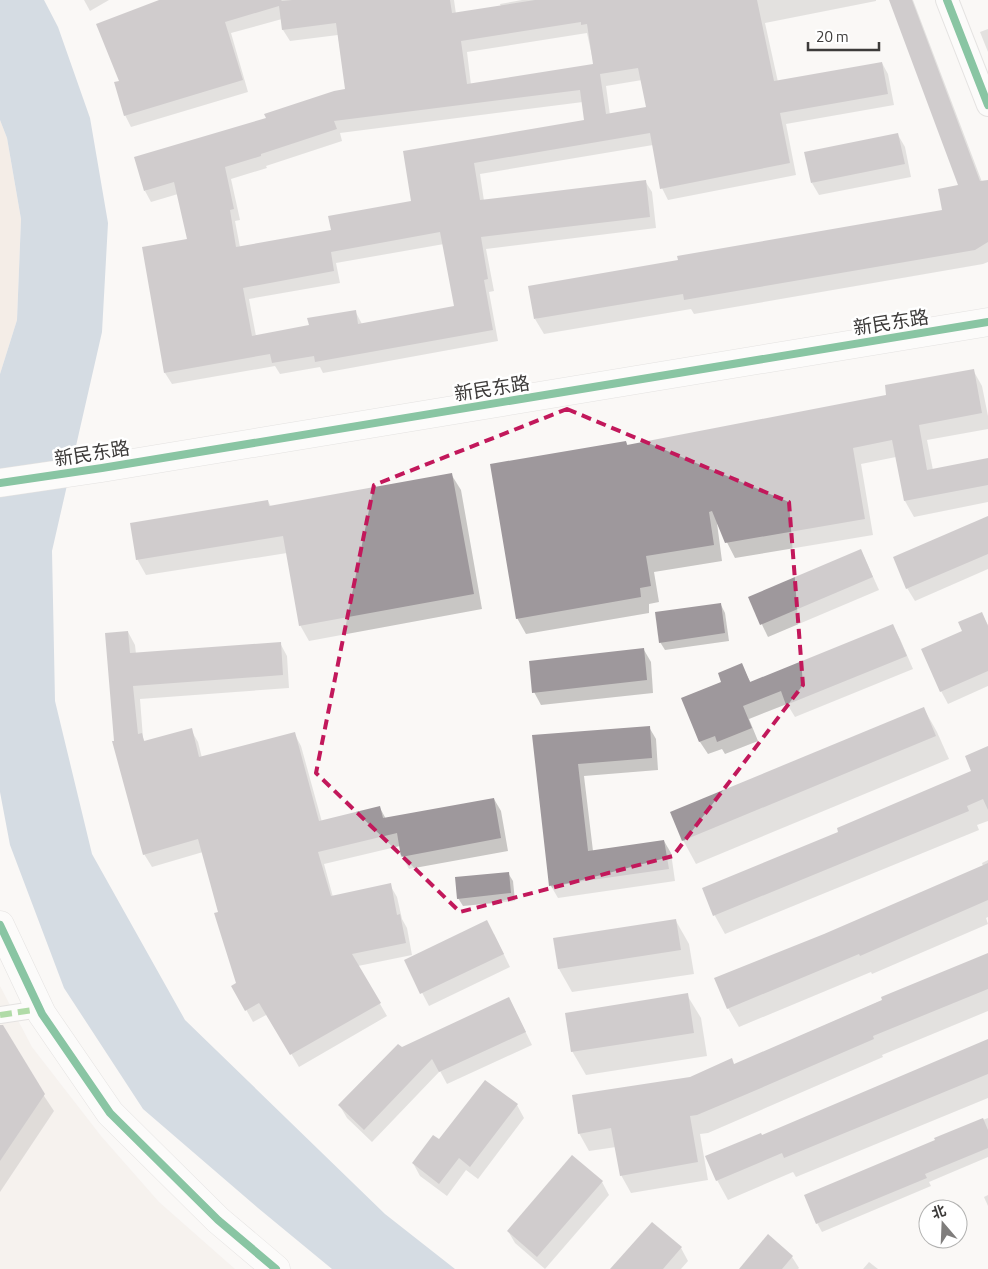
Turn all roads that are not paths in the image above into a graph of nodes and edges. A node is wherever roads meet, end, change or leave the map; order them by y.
1 (947, 0) edge
2 (988, 105) edge
3 (988, 322) edge
4 (0, 482) edge
5 (0, 925) edge
6 (40, 1009) junction
7 (0, 1016) edge
8 (276, 1269) edge

1 - 2 street
3 - 4 street, 新民东路
5 - 6 street
6 - 7 street
6 - 8 street

